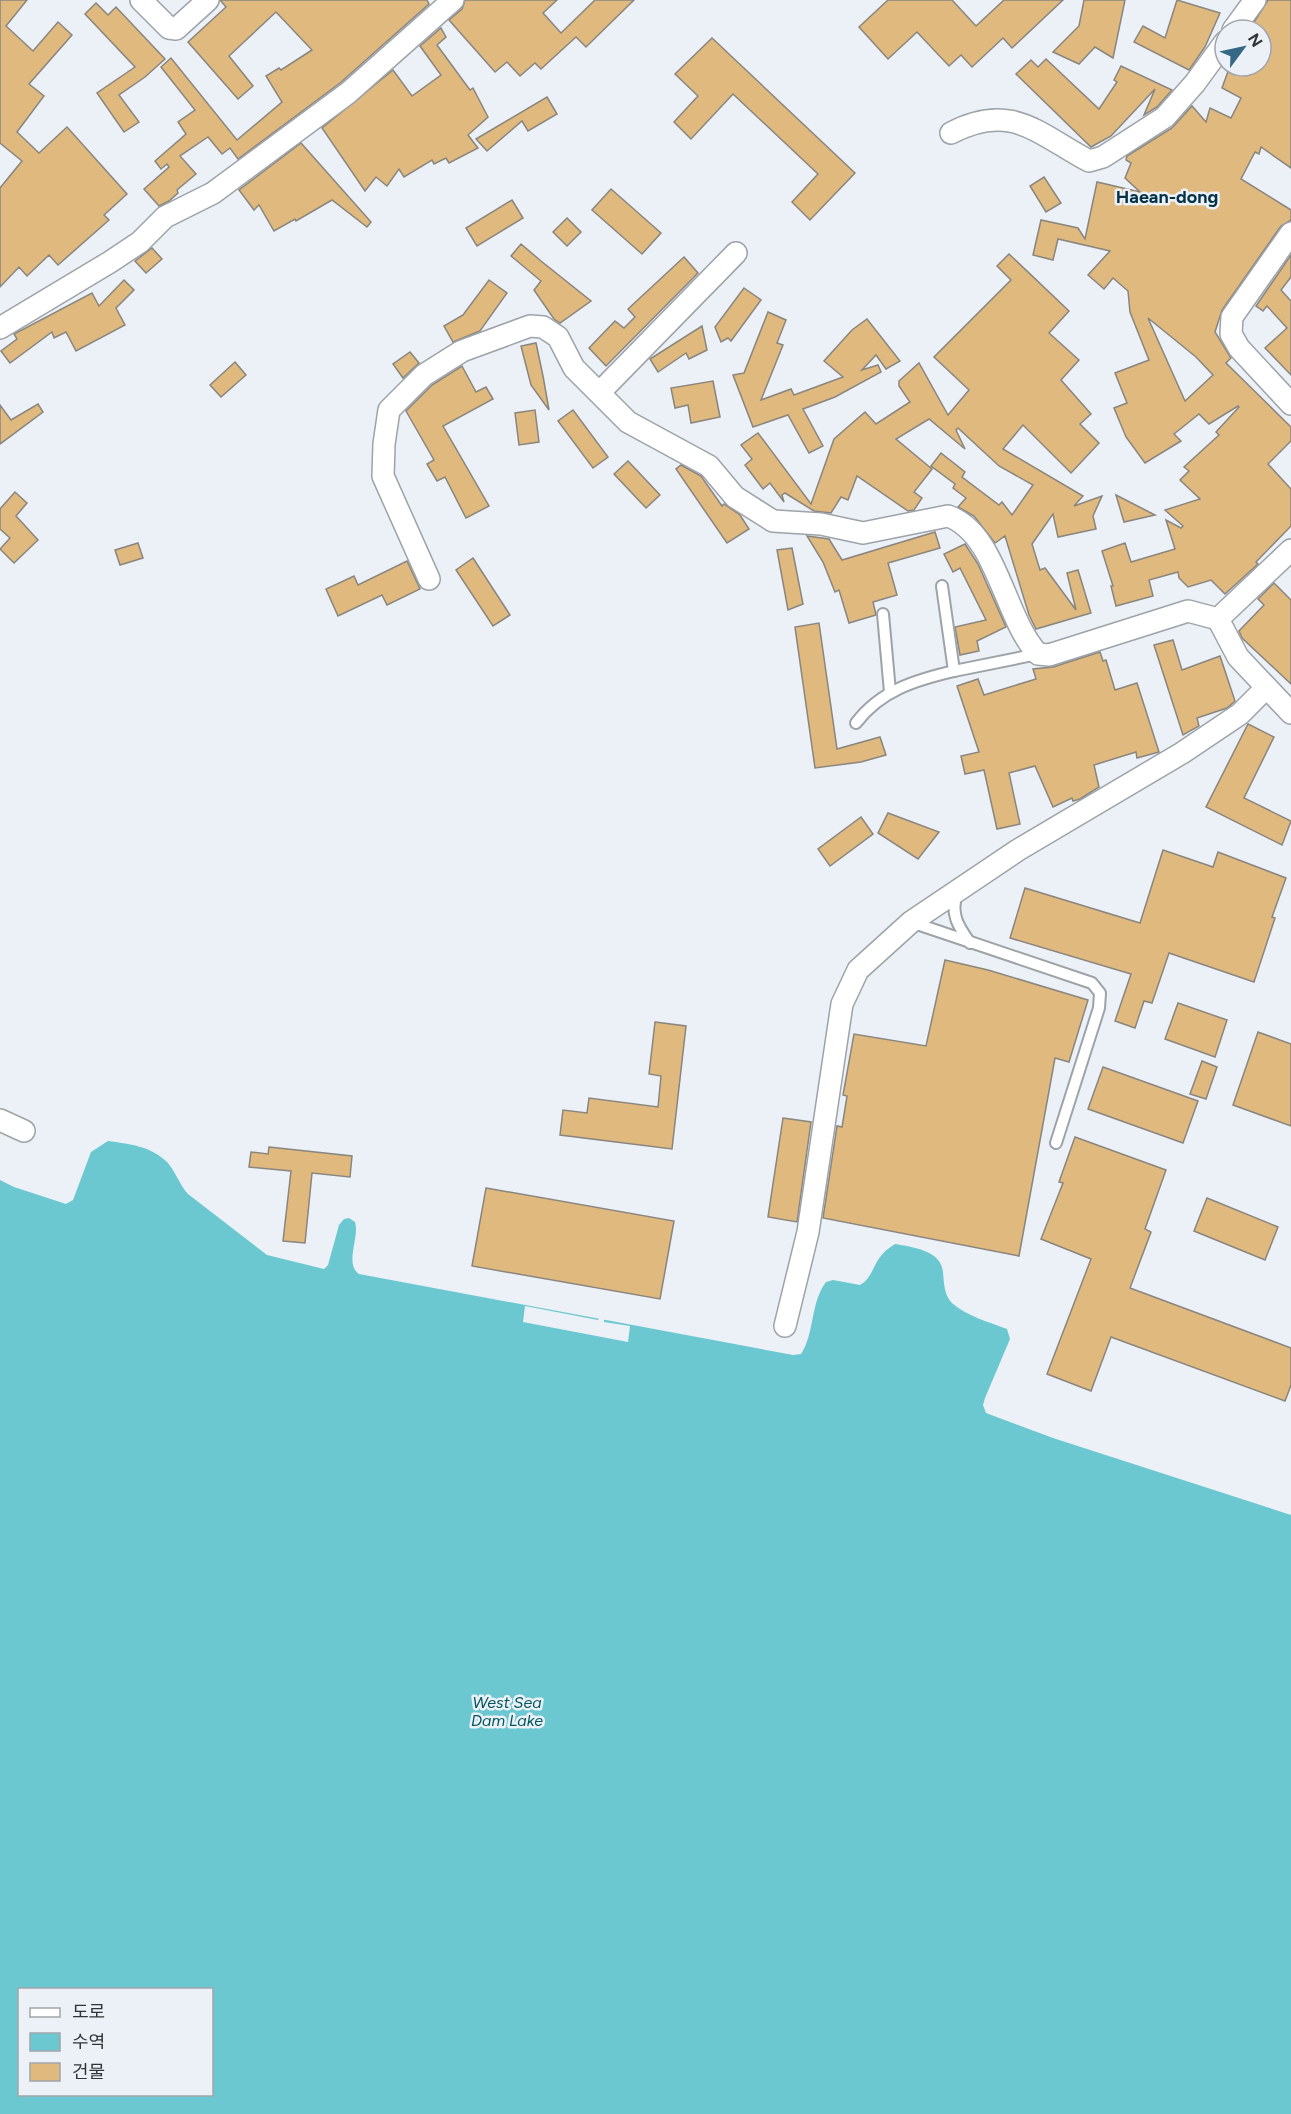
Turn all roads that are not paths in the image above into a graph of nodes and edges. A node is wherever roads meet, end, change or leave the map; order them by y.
1 (141, 0) edge
2 (208, 0) edge
3 (453, 0) edge
4 (1255, 0) edge
5 (1242, 18) edge
6 (1213, 59) edge
7 (951, 133) dead end
8 (1291, 232) edge
9 (736, 253) dead end
10 (0, 328) edge
11 (600, 392) junction
12 (1291, 404) edge
13 (1291, 550) edge
14 (429, 579) dead end
15 (942, 586) dead end
16 (883, 614) dead end
17 (1218, 619) junction
18 (1038, 654) junction
19 (954, 671) junction
20 (1266, 688) junction
21 (890, 692) junction
22 (1291, 713) edge
23 (856, 723) dead end
24 (958, 890) junction
25 (911, 922) junction
26 (970, 943) junction
27 (0, 1120) edge
28 (24, 1131) dead end
29 (1056, 1143) dead end
30 (784, 1326) dead end

1 - 2 street
3 - 10 street
4 - 5 street
6 - 7 street
8 - 12 street
9 - 11 street
11 - 14 street
11 - 18 street
13 - 17 street
15 - 19 lane
16 - 21 lane
17 - 18 street
17 - 20 street
18 - 19 lane
19 - 21 lane
20 - 22 street
20 - 24 street
21 - 23 lane
24 - 25 street
24 - 26 lane
25 - 26 lane
25 - 30 street
26 - 29 lane
27 - 28 street

